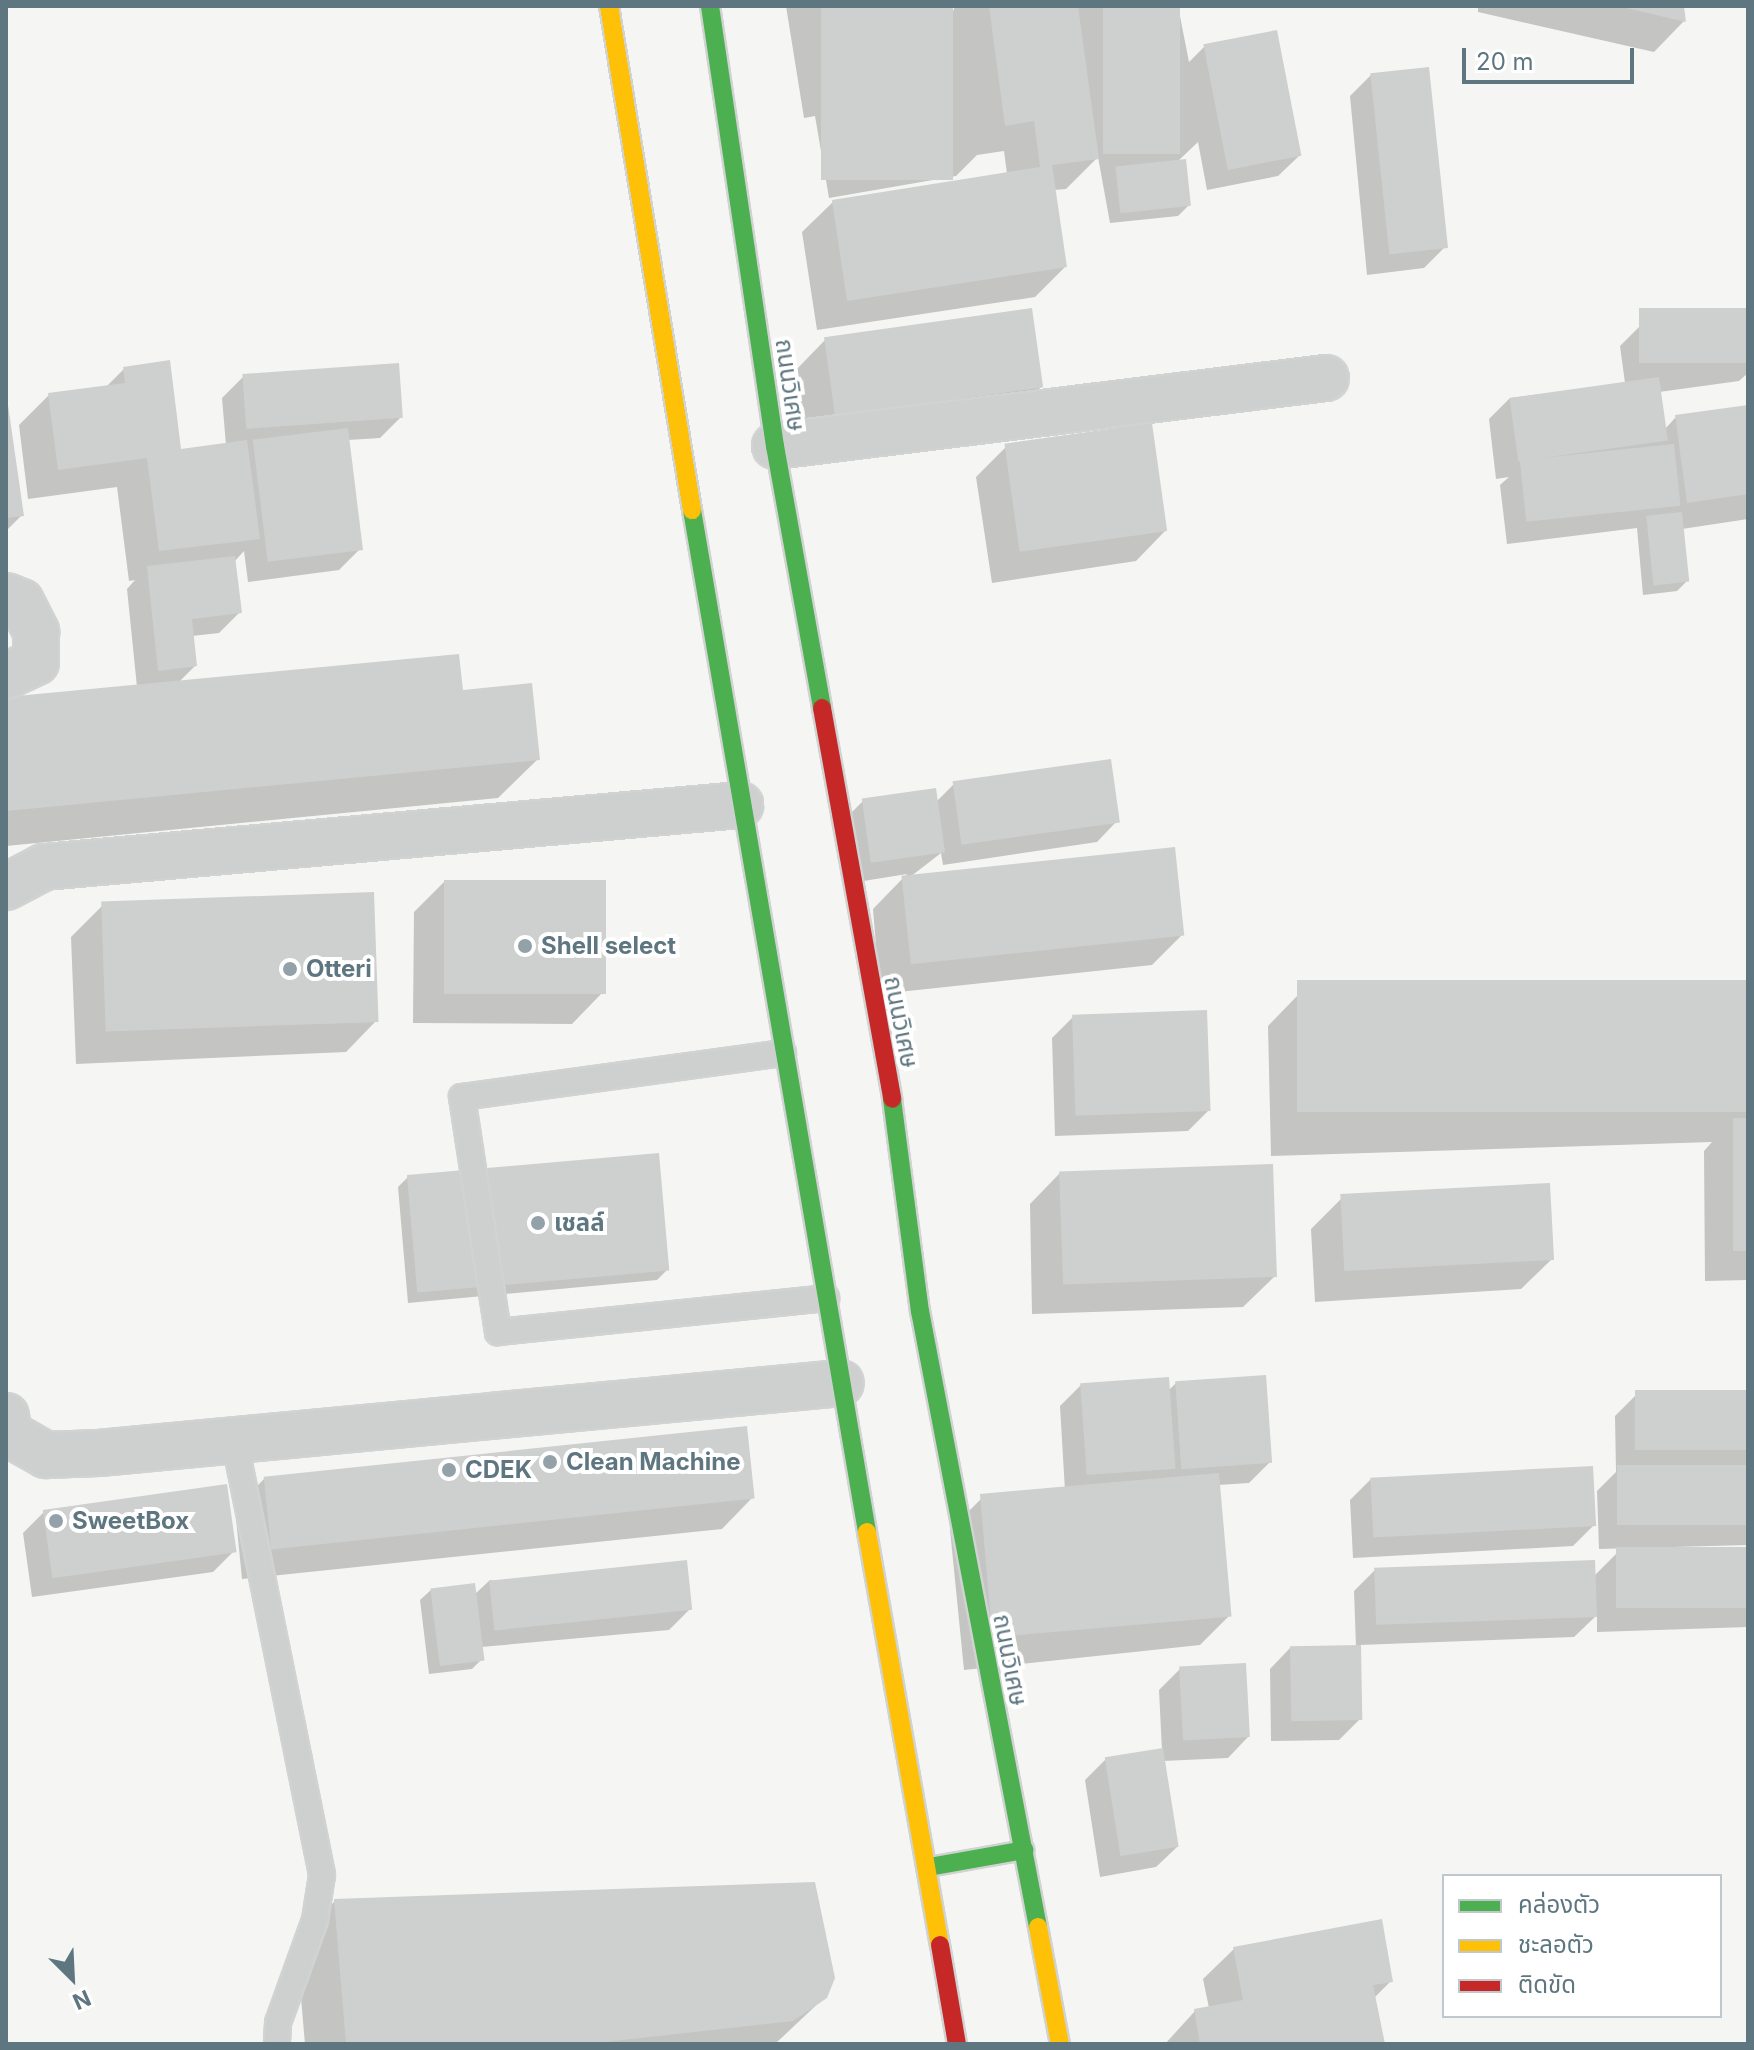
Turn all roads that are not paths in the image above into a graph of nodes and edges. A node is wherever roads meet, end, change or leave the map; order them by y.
1 (609, 6) edge
2 (710, 6) edge
3 (1326, 378) dead end
4 (775, 446) junction
5 (6, 596) edge
6 (6, 676) edge
7 (740, 805) junction
8 (6, 887) edge
9 (783, 1053) junction
10 (826, 1298) junction
11 (841, 1383) junction
12 (6, 1416) edge
13 (234, 1438) junction
14 (1024, 1850) junction
15 (929, 1867) junction
16 (277, 2044) edge
17 (957, 2044) edge
18 (1060, 2044) edge

1 - 7 main road
2 - 4 main road, ถนนวิเศษ
3 - 4 street
4 - 14 main road, ถนนวิเศษ
5 - 6 street
7 - 8 street
7 - 9 main road
9 - 10 main road
9 - 10 lane
10 - 11 main road
11 - 13 street
11 - 15 main road
12 - 13 street
13 - 16 lane
14 - 15 main road
14 - 18 main road, ถนนวิเศษ
15 - 17 main road

